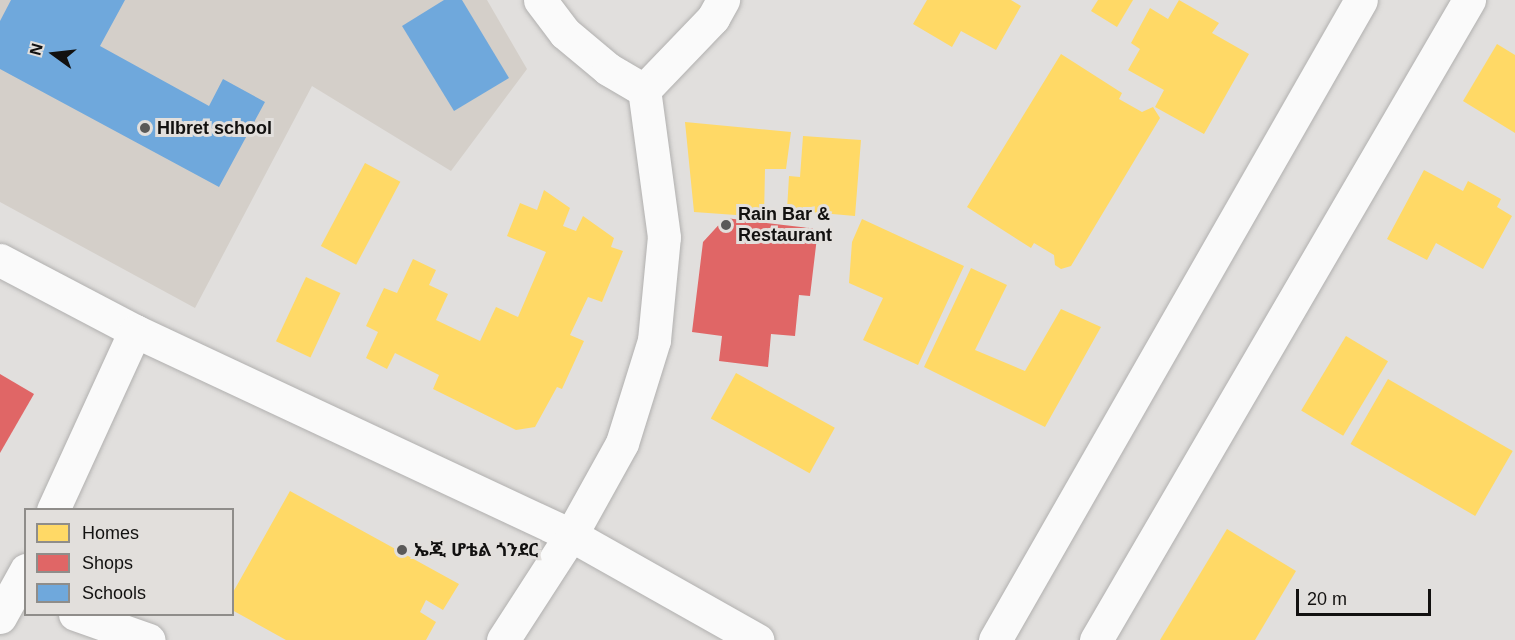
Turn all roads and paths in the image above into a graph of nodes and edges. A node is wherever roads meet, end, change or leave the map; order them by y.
1 (540, 0) edge
2 (723, 0) edge
3 (1361, 0) edge
4 (1469, 0) edge
5 (644, 90) junction
6 (0, 260) edge
7 (135, 331) junction
8 (54, 508) edge
9 (571, 535) junction
10 (78, 616) edge
11 (149, 640) edge
12 (502, 640) edge
13 (757, 640) edge
14 (995, 640) edge
15 (1096, 640) edge

1 - 5 street
2 - 5 street
3 - 14 street
4 - 15 street
5 - 9 street
6 - 7 street
7 - 8 street
7 - 9 street
9 - 12 street
9 - 13 street
10 - 11 street

